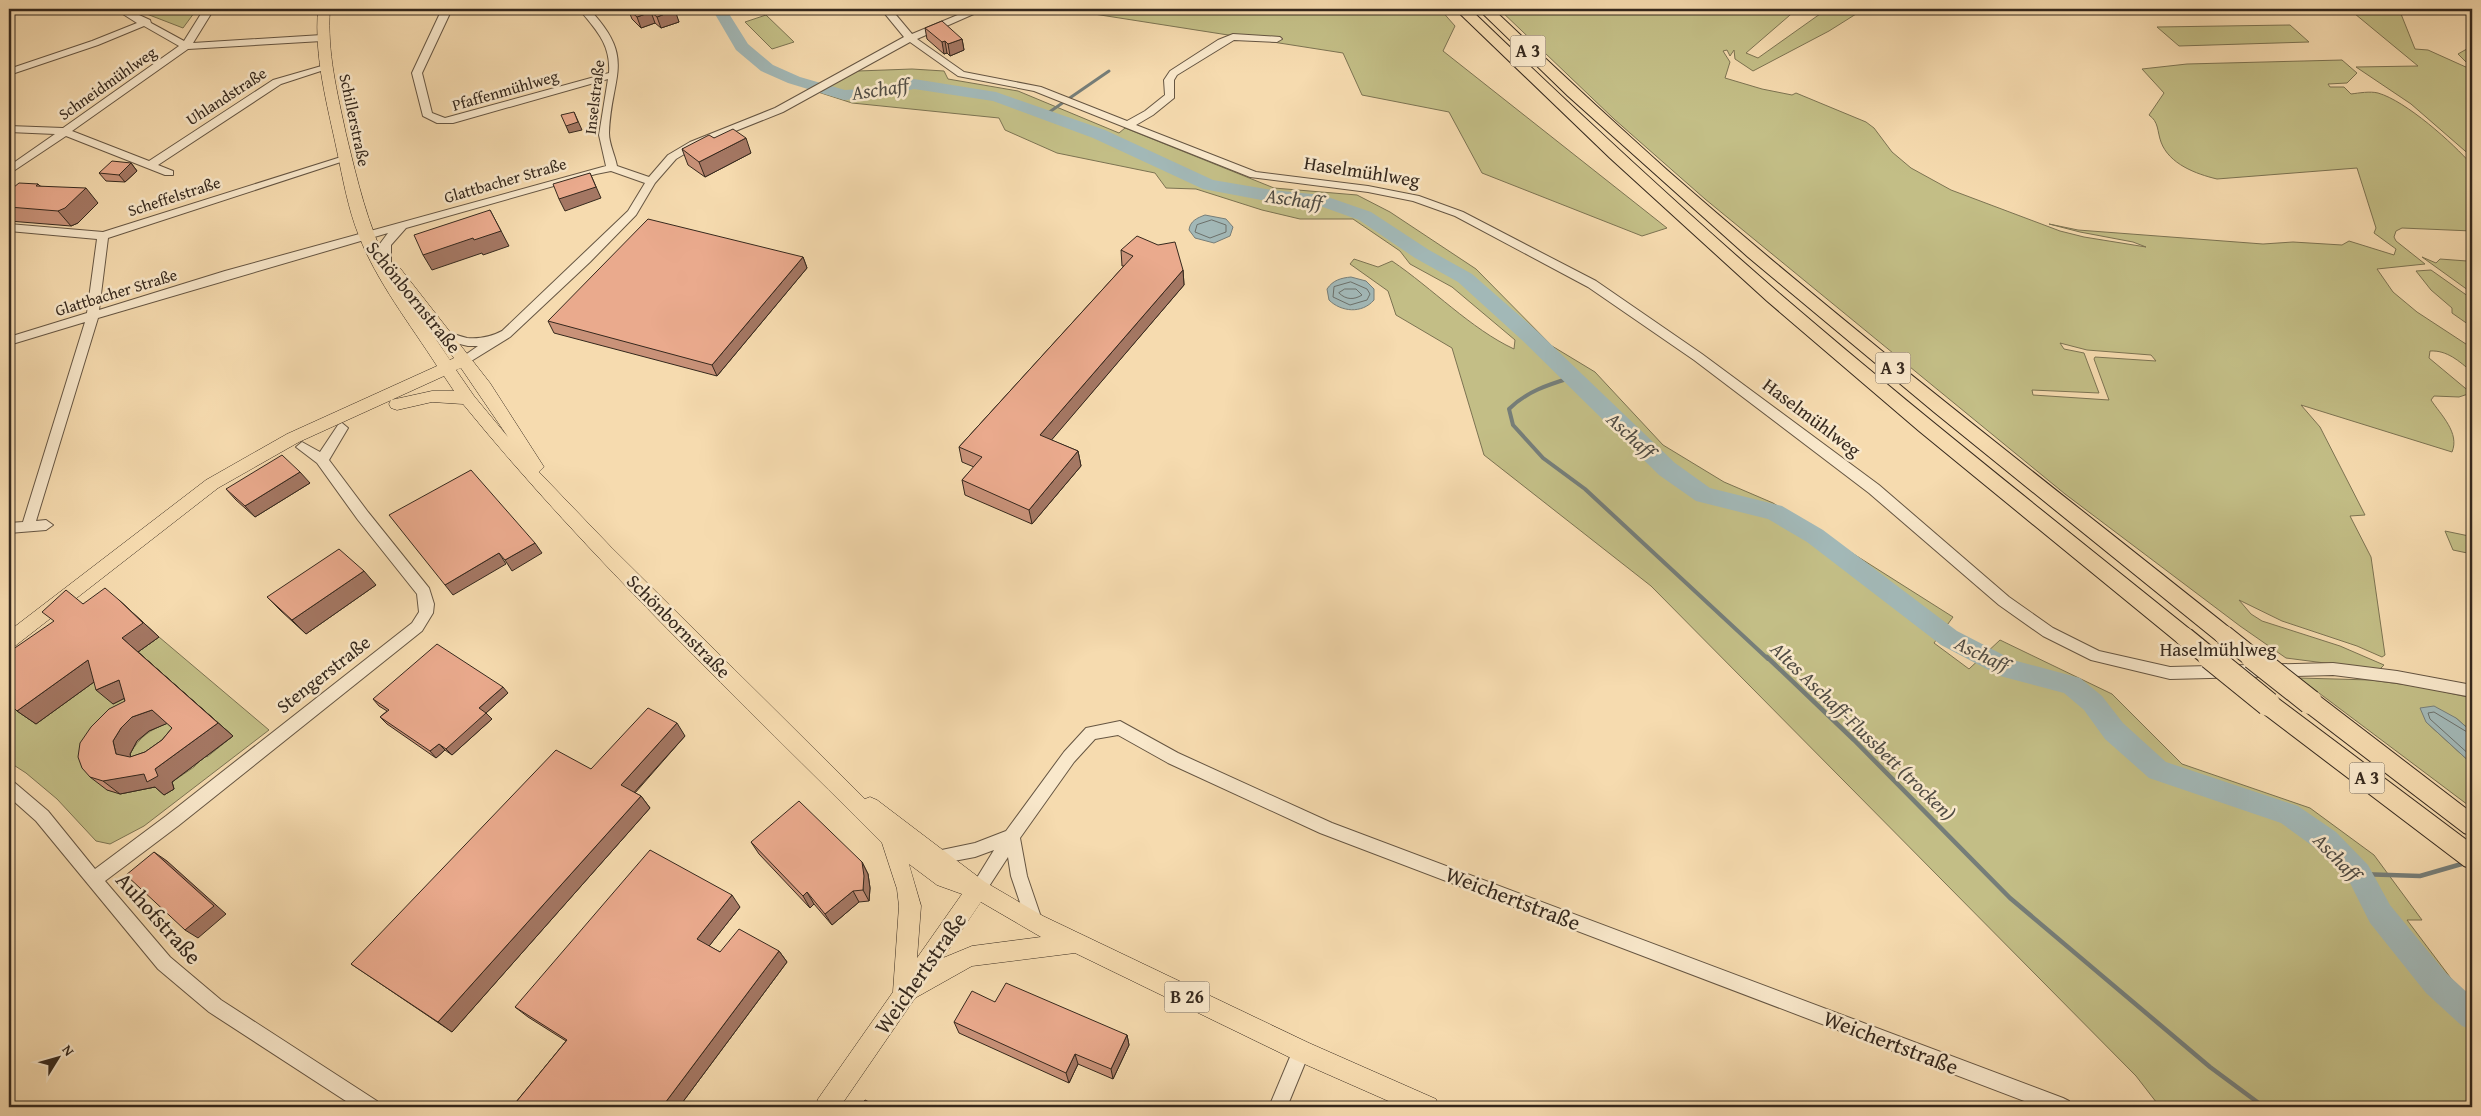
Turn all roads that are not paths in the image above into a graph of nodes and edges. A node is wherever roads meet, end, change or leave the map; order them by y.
1 (120, 9) edge
2 (209, 9) edge
3 (324, 9) edge
4 (447, 9) edge
5 (584, 9) edge
6 (886, 9) edge
7 (980, 9) edge
8 (1462, 9) edge
9 (1484, 9) edge
10 (146, 22) junction
11 (322, 38) junction
12 (910, 38) junction
13 (1277, 39) dead end
14 (186, 46) junction
15 (325, 68) junction
16 (9, 72) edge
17 (615, 74) junction
18 (1128, 125) junction
19 (9, 129) edge
20 (63, 131) junction
21 (345, 159) junction
22 (150, 165) junction
23 (612, 168) junction
24 (9, 170) edge
25 (170, 173) dead end
26 (650, 180) junction
27 (406, 225) junction
28 (9, 227) edge
29 (103, 236) junction
30 (366, 236) junction
31 (387, 261) junction
32 (92, 317) junction
33 (447, 337) junction
34 (501, 337) junction
35 (9, 341) edge
36 (467, 364) junction
37 (450, 373) junction
38 (468, 400) junction
39 (397, 404) junction
40 (342, 428) junction
41 (302, 447) junction
42 (322, 460) junction
43 (554, 498) junction
44 (46, 525) dead end
45 (162, 525) junction
46 (28, 526) junction
47 (9, 528) edge
48 (9, 628) edge
49 (9, 641) edge
50 (9, 652) edge
51 (2472, 691) edge
52 (807, 753) junction
53 (9, 788) edge
54 (2472, 826) edge
55 (1012, 836) junction
56 (890, 838) junction
57 (2468, 855) edge
58 (938, 858) junction
59 (94, 879) junction
60 (978, 890) junction
61 (1036, 922) junction
62 (1074, 943) junction
63 (904, 994) junction
64 (1301, 1051) junction
65 (371, 1107) edge
66 (826, 1107) edge
67 (1278, 1107) edge
68 (1428, 1107) edge
69 (2064, 1107) edge

1 - 10 street
2 - 14 street, Schneidmühlweg
3 - 11 main road, Schillerstraße
4 - 17 street, Pfaffenmühlweg
5 - 17 street, Inselstraße
6 - 12 street, Haselmühlweg
7 - 12 street
8 - 57 highway, A 3, bridge
9 - 54 highway, A 3, bridge
10 - 14 street
10 - 16 street
11 - 14 street
11 - 15 main road, Schillerstraße
12 - 18 street, Haselmühlweg
12 - 26 street
13 - 18 street
14 - 20 street, Schneidmühlweg
15 - 21 main road, Schillerstraße
15 - 22 street, Uhlandstraße
17 - 23 street, Inselstraße
18 - 51 street, Haselmühlweg
19 - 20 street
20 - 22 street
20 - 24 street, Schneidmühlweg
21 - 29 street, Scheffelstraße
21 - 30 main road, Schillerstraße
22 - 25 street
23 - 26 street
23 - 27 street, Glattbacher Straße
26 - 34 street
27 - 30 street, Glattbacher Straße
27 - 31 street
28 - 29 street, Scheffelstraße
29 - 32 street
30 - 31 main road, Schönbornstraße
30 - 32 street, Glattbacher Straße
30 - 37 main road, Schönbornstraße
31 - 33 main road, Schönbornstraße
32 - 35 street, Glattbacher Straße
32 - 46 street
33 - 34 street
33 - 36 main road, Schönbornstraße
34 - 36 street
36 - 37 main road
36 - 43 main road, Schönbornstraße
37 - 38 main road, Schönbornstraße
37 - 39 main road
37 - 45 main road
38 - 39 main road
38 - 43 main road, Schönbornstraße
39 - 40 main road
40 - 41 main road
40 - 42 street
41 - 42 street, Stengerstraße
41 - 45 main road
42 - 59 street, Stengerstraße
43 - 52 main road, Schönbornstraße
44 - 46 street
45 - 48 main road
45 - 49 main road
45 - 50 main road
46 - 47 street
52 - 56 main road, Schönbornstraße
52 - 58 main road, Schönbornstraße
53 - 59 street, Auhofstraße
55 - 58 street
55 - 60 street, Weichertstraße
55 - 61 street
55 - 69 street, Weichertstraße
56 - 60 main road, Schönbornstraße
56 - 63 main road
58 - 60 main road, Schönbornstraße
59 - 65 street, Auhofstraße
60 - 61 main road, Schönbornstraße / B 26
60 - 63 main road, Weichertstraße
61 - 62 main road, Schönbornstraße / B 26
62 - 63 main road
62 - 64 main road, Schönbornstraße / B 26
63 - 66 main road, Weichertstraße
64 - 67 street
64 - 68 main road, Schönbornstraße / B 26

